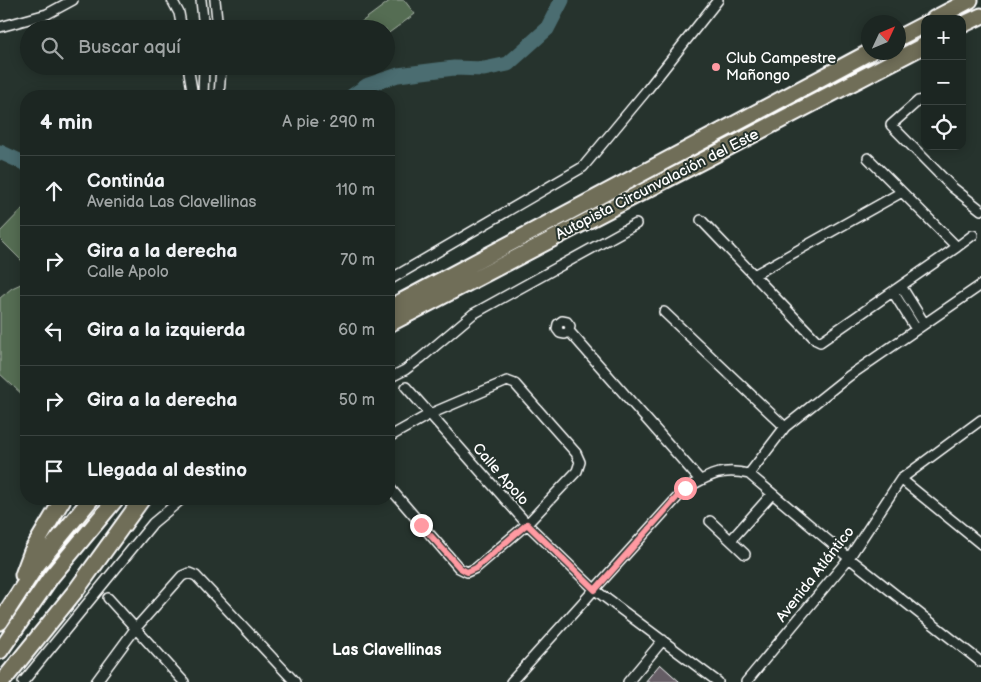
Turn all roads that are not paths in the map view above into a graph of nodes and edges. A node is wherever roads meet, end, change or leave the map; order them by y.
1 (73, 0) edge
2 (172, 0) edge
3 (201, 0) edge
4 (215, 0) edge
5 (718, 0) edge
6 (970, 0) edge
7 (942, 15) edge
8 (981, 16) edge
9 (27, 20) edge
10 (180, 20) edge
11 (203, 20) edge
12 (217, 20) edge
13 (20, 22) edge
14 (966, 23) edge
15 (921, 26) edge
16 (0, 28) edge
17 (906, 34) edge
18 (921, 47) edge
19 (861, 57) edge
20 (190, 75) edge
21 (204, 75) edge
22 (220, 75) edge
23 (192, 90) edge
24 (203, 90) edge
25 (219, 90) edge
26 (921, 101) edge
27 (868, 158) dead end
28 (902, 192) junction
29 (981, 210) edge
30 (701, 220) dead end
31 (636, 224) dead end
32 (973, 235) dead end
33 (956, 247) junction
34 (754, 275) junction
35 (395, 277) edge
36 (981, 285) edge
37 (901, 286) junction
38 (893, 292) junction
39 (395, 305) edge
40 (664, 312) dead end
41 (395, 321) edge
42 (924, 323) junction
43 (916, 328) junction
44 (569, 331) dead end
45 (395, 375) edge
46 (406, 387) dead end
47 (430, 414) junction
48 (981, 420) edge
49 (785, 427) junction
50 (977, 429) edge
51 (395, 434) edge
52 (748, 474) junction
53 (901, 479) junction
54 (700, 480) junction
55 (395, 494) edge
56 (772, 494) junction
57 (59, 505) edge
58 (86, 505) edge
59 (111, 505) edge
60 (138, 505) edge
61 (175, 505) edge
62 (710, 521) dead end
63 (527, 524) junction
64 (731, 540) junction
65 (981, 544) edge
66 (745, 554) dead end
67 (849, 558) junction
68 (595, 590) junction
69 (15, 598) junction
70 (108, 598) dead end
71 (0, 614) edge
72 (0, 622) edge
73 (134, 629) junction
74 (663, 640) junction
75 (0, 650) edge
76 (981, 662) edge
77 (2, 682) edge
78 (23, 682) edge
79 (96, 682) edge
80 (184, 682) edge
81 (295, 682) edge
82 (512, 682) edge
83 (628, 682) edge
84 (718, 682) edge
85 (746, 682) edge

1 - 9 street
2 - 10 street
3 - 11 street
4 - 12 street
5 - 35 street
6 - 7 highway
8 - 14 highway
13 - 16 street
15 - 17 highway
18 - 41 highway, Autopista Circunvalación del Este
19 - 39 highway, Autopista Circunvalación del Este
20 - 23 street
21 - 24 street
22 - 25 street
26 - 29 street
27 - 28 street
28 - 33 street
28 - 34 street
30 - 34 street
31 - 45 street
32 - 33 street
33 - 37 street
34 - 38 street
36 - 42 street
37 - 38 street
37 - 42 street
38 - 43 street
40 - 49 street
42 - 43 street
43 - 49 street
44 - 54 street
46 - 47 street, Calle Apolo
47 - 51 street
47 - 63 street, Calle Apolo
47 - 63 street
48 - 50 street
49 - 52 street
50 - 53 street
52 - 54 street
52 - 56 street
53 - 65 street
53 - 67 street, Avenida Atlántico
54 - 68 street
55 - 63 street
56 - 64 street
56 - 67 street
57 - 69 highway
58 - 69 highway
59 - 75 highway
60 - 77 highway
61 - 78 street
62 - 64 street
63 - 68 street, Calle Apolo
64 - 66 street
67 - 76 street
67 - 85 street, Avenida Atlántico
68 - 74 street, Calle Apolo
68 - 82 street
69 - 71 highway
69 - 72 highway
70 - 73 street
73 - 79 street
73 - 80 street
73 - 81 street
74 - 83 street
74 - 84 street, Calle Apolo

